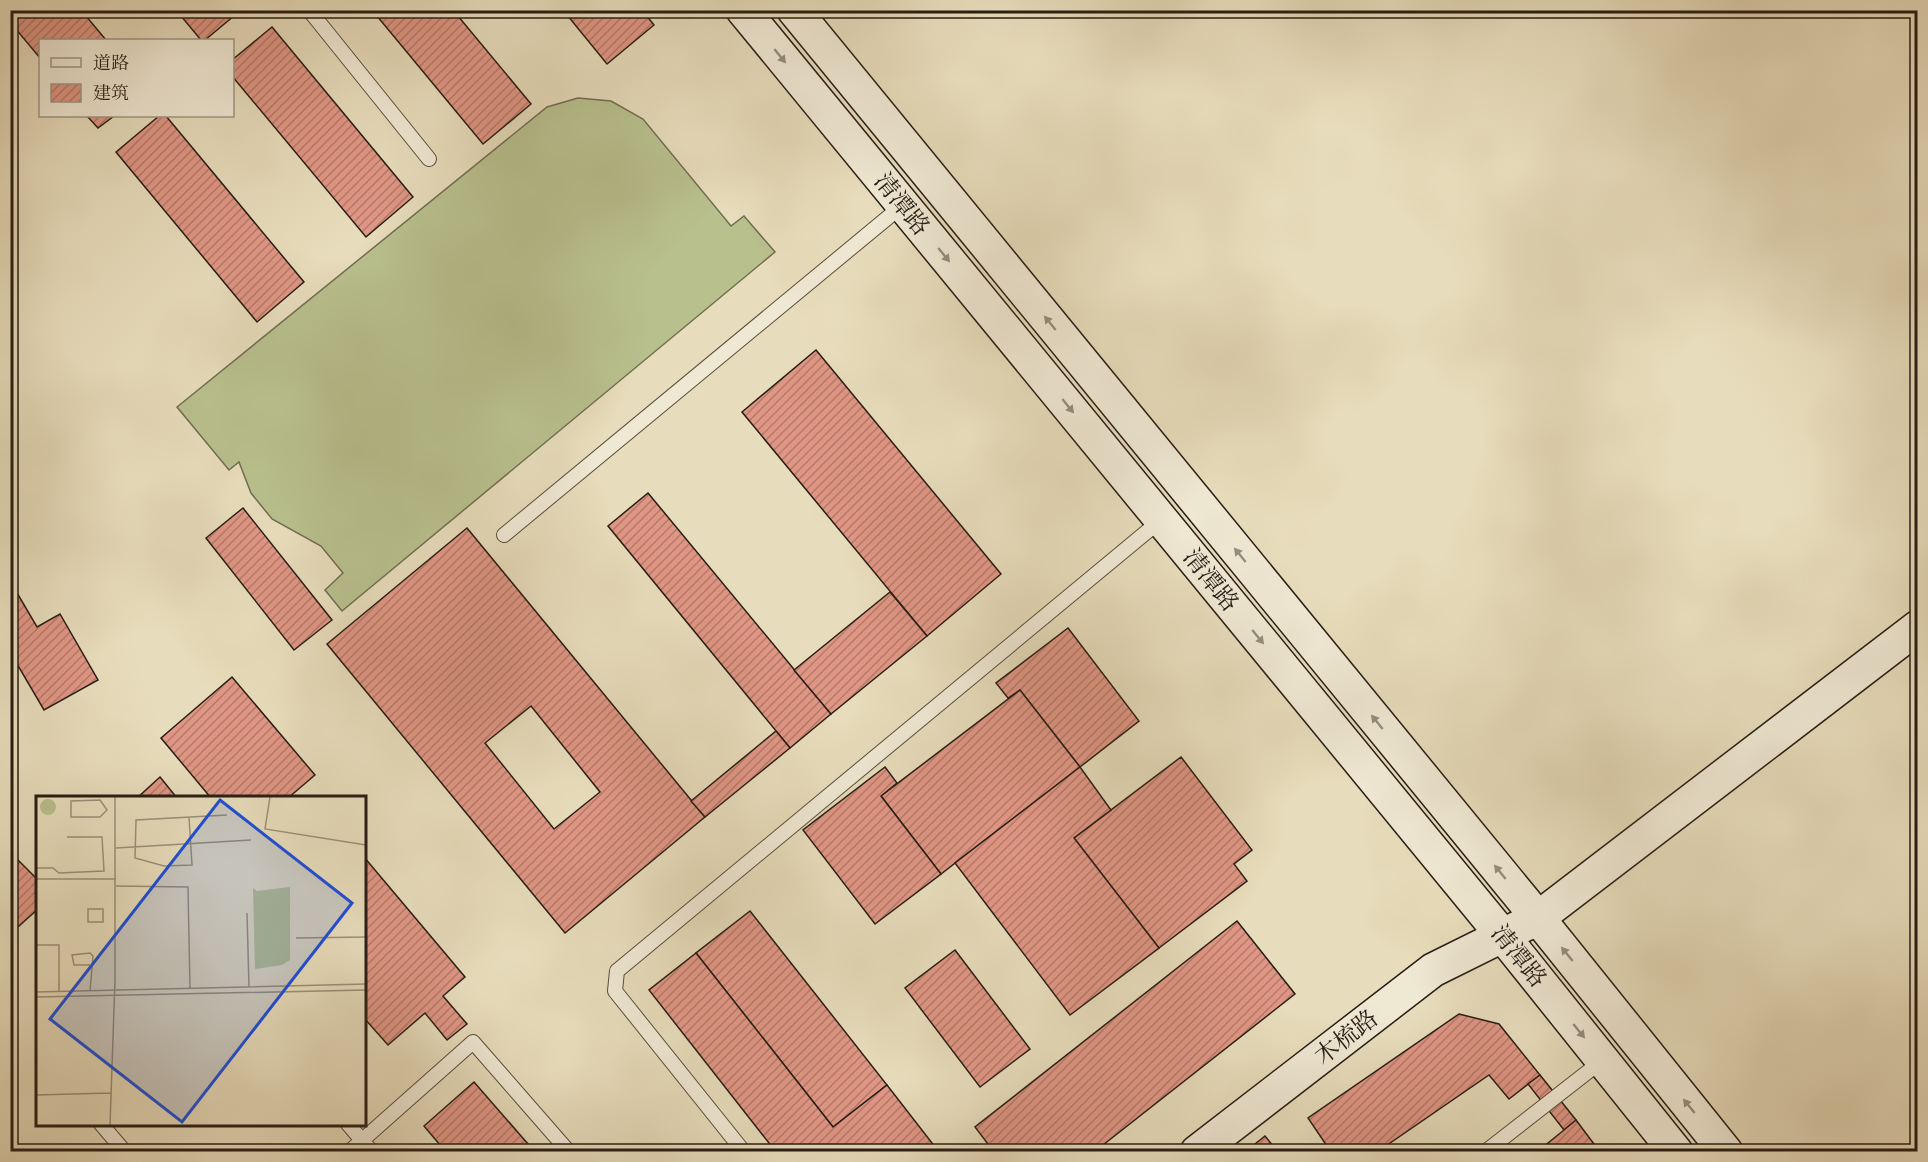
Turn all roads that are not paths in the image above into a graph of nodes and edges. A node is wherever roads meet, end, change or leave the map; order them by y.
1 (309, 10) edge
2 (743, 10) edge
3 (794, 10) edge
4 (429, 159) dead end
5 (903, 205) junction
6 (1161, 520) junction
7 (504, 535) dead end
8 (1917, 627) edge
9 (1538, 918) junction
10 (1503, 936) junction
11 (1603, 1060) junction
12 (102, 1126) edge
13 (349, 1126) edge
14 (362, 1140) junction
15 (125, 1152) edge
16 (349, 1152) edge
17 (372, 1152) edge
18 (569, 1152) edge
19 (744, 1152) edge
20 (1197, 1152) edge
21 (1485, 1152) edge
22 (1676, 1152) edge
23 (1726, 1152) edge

1 - 4 lane
2 -> 5 main road, 清潭路
9 -> 3 main road, 清潭路
5 -> 6 main road, 清潭路
5 - 7 lane
6 -> 10 main road, 清潭路
6 - 19 lane
8 - 9 main road, 木梳路
9 - 10 main road, 木梳路
23 -> 9 main road, 清潭路
10 -> 11 main road, 清潭路
10 - 20 main road, 木梳路
11 - 21 lane
11 - 22 main road, 清潭路
12 - 15 lane
13 - 14 lane
14 - 16 lane
14 - 17 lane
14 - 18 lane

